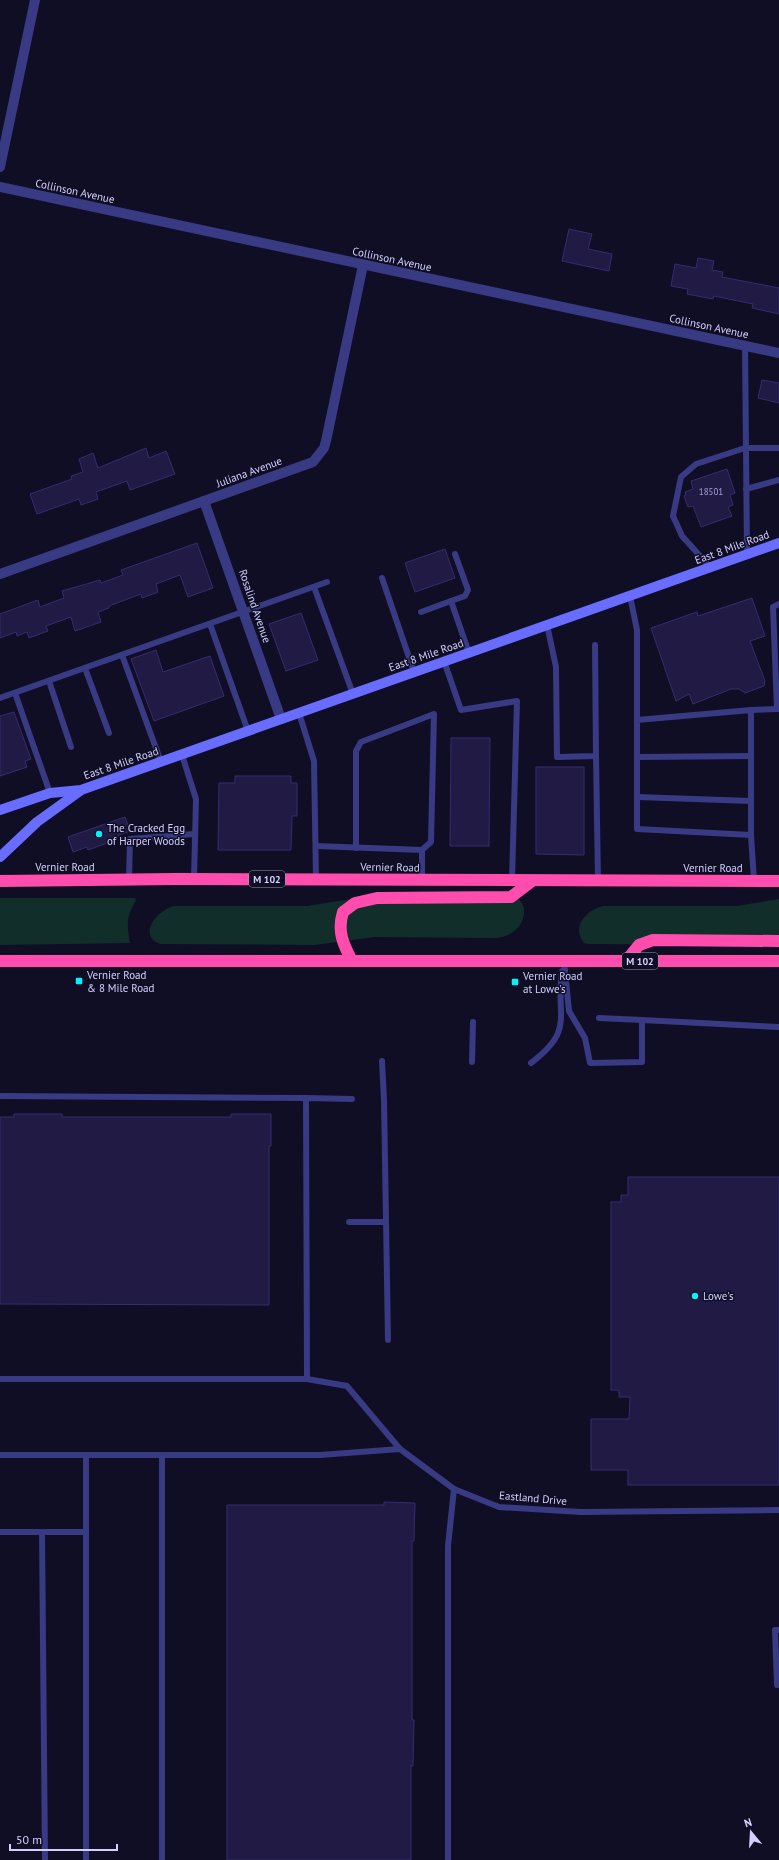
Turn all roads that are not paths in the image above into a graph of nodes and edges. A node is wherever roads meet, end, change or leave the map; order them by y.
1 (34, 0) edge
2 (0, 167) edge
3 (0, 187) edge
4 (363, 265) junction
5 (745, 346) junction
6 (779, 353) edge
7 (745, 448) junction
8 (779, 448) edge
9 (779, 480) edge
10 (746, 489) junction
11 (204, 501) junction
12 (779, 543) edge
13 (456, 554) dead end
14 (747, 554) junction
15 (710, 568) junction
16 (0, 574) edge
17 (382, 578) dead end
18 (327, 582) dead end
19 (314, 587) junction
20 (630, 596) junction
21 (451, 601) junction
22 (779, 604) edge
23 (245, 612) junction
24 (421, 612) dead end
25 (210, 624) junction
26 (547, 626) junction
27 (595, 645) dead end
28 (469, 653) junction
29 (122, 655) junction
30 (444, 661) junction
31 (85, 668) junction
32 (414, 672) junction
33 (49, 681) junction
34 (15, 693) junction
35 (353, 694) junction
36 (0, 698) edge
37 (778, 709) edge
38 (751, 710) junction
39 (299, 713) junction
40 (281, 719) junction
41 (637, 720) junction
42 (248, 731) junction
43 (109, 733) dead end
44 (71, 747) dead end
45 (182, 754) junction
46 (596, 756) junction
47 (751, 756) junction
48 (637, 757) junction
49 (160, 762) junction
50 (81, 790) junction
51 (50, 793) junction
52 (637, 797) junction
53 (751, 801) junction
54 (0, 810) edge
55 (194, 834) junction
56 (751, 835) junction
57 (316, 846) junction
58 (356, 848) junction
59 (422, 850) junction
60 (0, 857) edge
61 (194, 879) junction
62 (316, 879) junction
63 (129, 880) junction
64 (0, 881) edge
65 (422, 881) junction
66 (512, 881) junction
67 (532, 881) junction
68 (598, 881) junction
69 (754, 881) junction
70 (779, 881) edge
71 (779, 941) edge
72 (0, 961) edge
73 (352, 961) junction
74 (564, 961) junction
75 (626, 961) junction
76 (779, 961) edge
77 (598, 1018) dead end
78 (642, 1020) junction
79 (473, 1022) dead end
80 (779, 1027) edge
81 (382, 1061) dead end
82 (472, 1062) dead end
83 (531, 1063) dead end
84 (0, 1096) edge
85 (306, 1098) junction
86 (352, 1099) dead end
87 (349, 1222) dead end
88 (386, 1222) junction
89 (388, 1340) dead end
90 (0, 1379) edge
91 (307, 1379) junction
92 (400, 1449) junction
93 (0, 1455) edge
94 (86, 1455) junction
95 (162, 1455) junction
96 (454, 1489) junction
97 (779, 1510) edge
98 (0, 1532) edge
99 (42, 1532) junction
100 (86, 1532) junction
101 (779, 1630) edge
102 (777, 1685) dead end
103 (45, 1860) edge
104 (86, 1860) edge
105 (162, 1860) edge
106 (448, 1860) edge

1 - 2 street
3 - 4 street, Collinson Avenue
4 - 5 street, Collinson Avenue
4 - 11 street, Juliana Avenue
5 - 6 street, Collinson Avenue
5 - 7 lane
7 - 8 lane
7 - 10 lane
7 - 15 lane
9 - 10 lane
10 - 14 lane
11 - 16 street, Juliana Avenue
11 - 23 street, Rosalind Avenue
12 - 14 street, East 8 Mile Road
13 - 21 lane
14 - 15 street, East 8 Mile Road
15 - 20 street, East 8 Mile Road
17 - 32 lane
18 - 19 lane
19 - 23 lane
19 - 35 lane
20 - 26 street, East 8 Mile Road
20 - 41 lane
21 - 24 lane
21 - 28 lane
22 - 37 lane
23 - 25 lane
23 - 40 street, Rosalind Avenue
25 - 29 lane
25 - 42 lane
26 - 28 street, East 8 Mile Road
26 - 46 lane
27 - 46 lane
28 - 30 street, East 8 Mile Road
29 - 31 lane
29 - 49 lane
30 - 32 street, East 8 Mile Road
30 - 66 lane
31 - 33 lane
31 - 43 lane
32 - 35 street, East 8 Mile Road
33 - 34 lane
33 - 44 lane
34 - 36 lane
34 - 51 lane
35 - 39 street, East 8 Mile Road
37 - 38 lane
38 - 41 lane
38 - 47 lane
39 - 40 street, East 8 Mile Road
39 - 57 lane
40 - 42 street, East 8 Mile Road
41 - 48 lane
42 - 45 street, East 8 Mile Road
45 - 49 street, East 8 Mile Road
45 - 55 lane
46 - 68 lane
47 - 48 lane
47 - 53 lane
48 - 52 lane
49 - 50 street, East 8 Mile Road
50 - 51 street, East 8 Mile Road
50 - 60 street, East 8 Mile Road
51 - 54 street, East 8 Mile Road
52 - 53 lane
52 - 56 lane
53 - 56 lane
55 - 61 lane
55 - 63 lane
56 - 69 lane
57 - 58 lane
57 - 62 lane
58 - 59 lane
58 - 59 lane
59 - 65 lane
61 - 62 highway, Vernier Road / M 102
61 - 63 highway, Vernier Road / M 102
62 - 65 highway, Vernier Road / M 102
63 - 64 highway, Vernier Road / M 102
65 - 66 highway, Vernier Road / M 102
66 - 67 highway, Vernier Road / M 102
67 - 68 highway, Vernier Road / M 102
67 - 73 highway
68 - 69 highway, Vernier Road / M 102
69 - 70 highway, Vernier Road / M 102
71 - 75 highway
72 - 73 highway, M 102
73 - 74 highway, M 102
74 - 75 highway, M 102
74 - 78 lane
74 - 83 lane
75 - 76 highway, M 102
77 - 78 lane
78 - 80 lane
79 - 82 lane
81 - 88 lane
84 - 85 lane
85 - 86 lane
85 - 91 lane
87 - 88 lane
88 - 89 lane
90 - 91 lane, Eastland Drive
91 - 92 lane, Eastland Drive
92 - 95 lane
92 - 96 lane, Eastland Drive
93 - 94 lane
94 - 95 lane
94 - 100 lane
95 - 105 lane
96 - 97 lane, Eastland Drive
96 - 106 lane
98 - 99 lane
99 - 100 lane
99 - 103 lane
100 - 104 lane
101 - 102 lane

